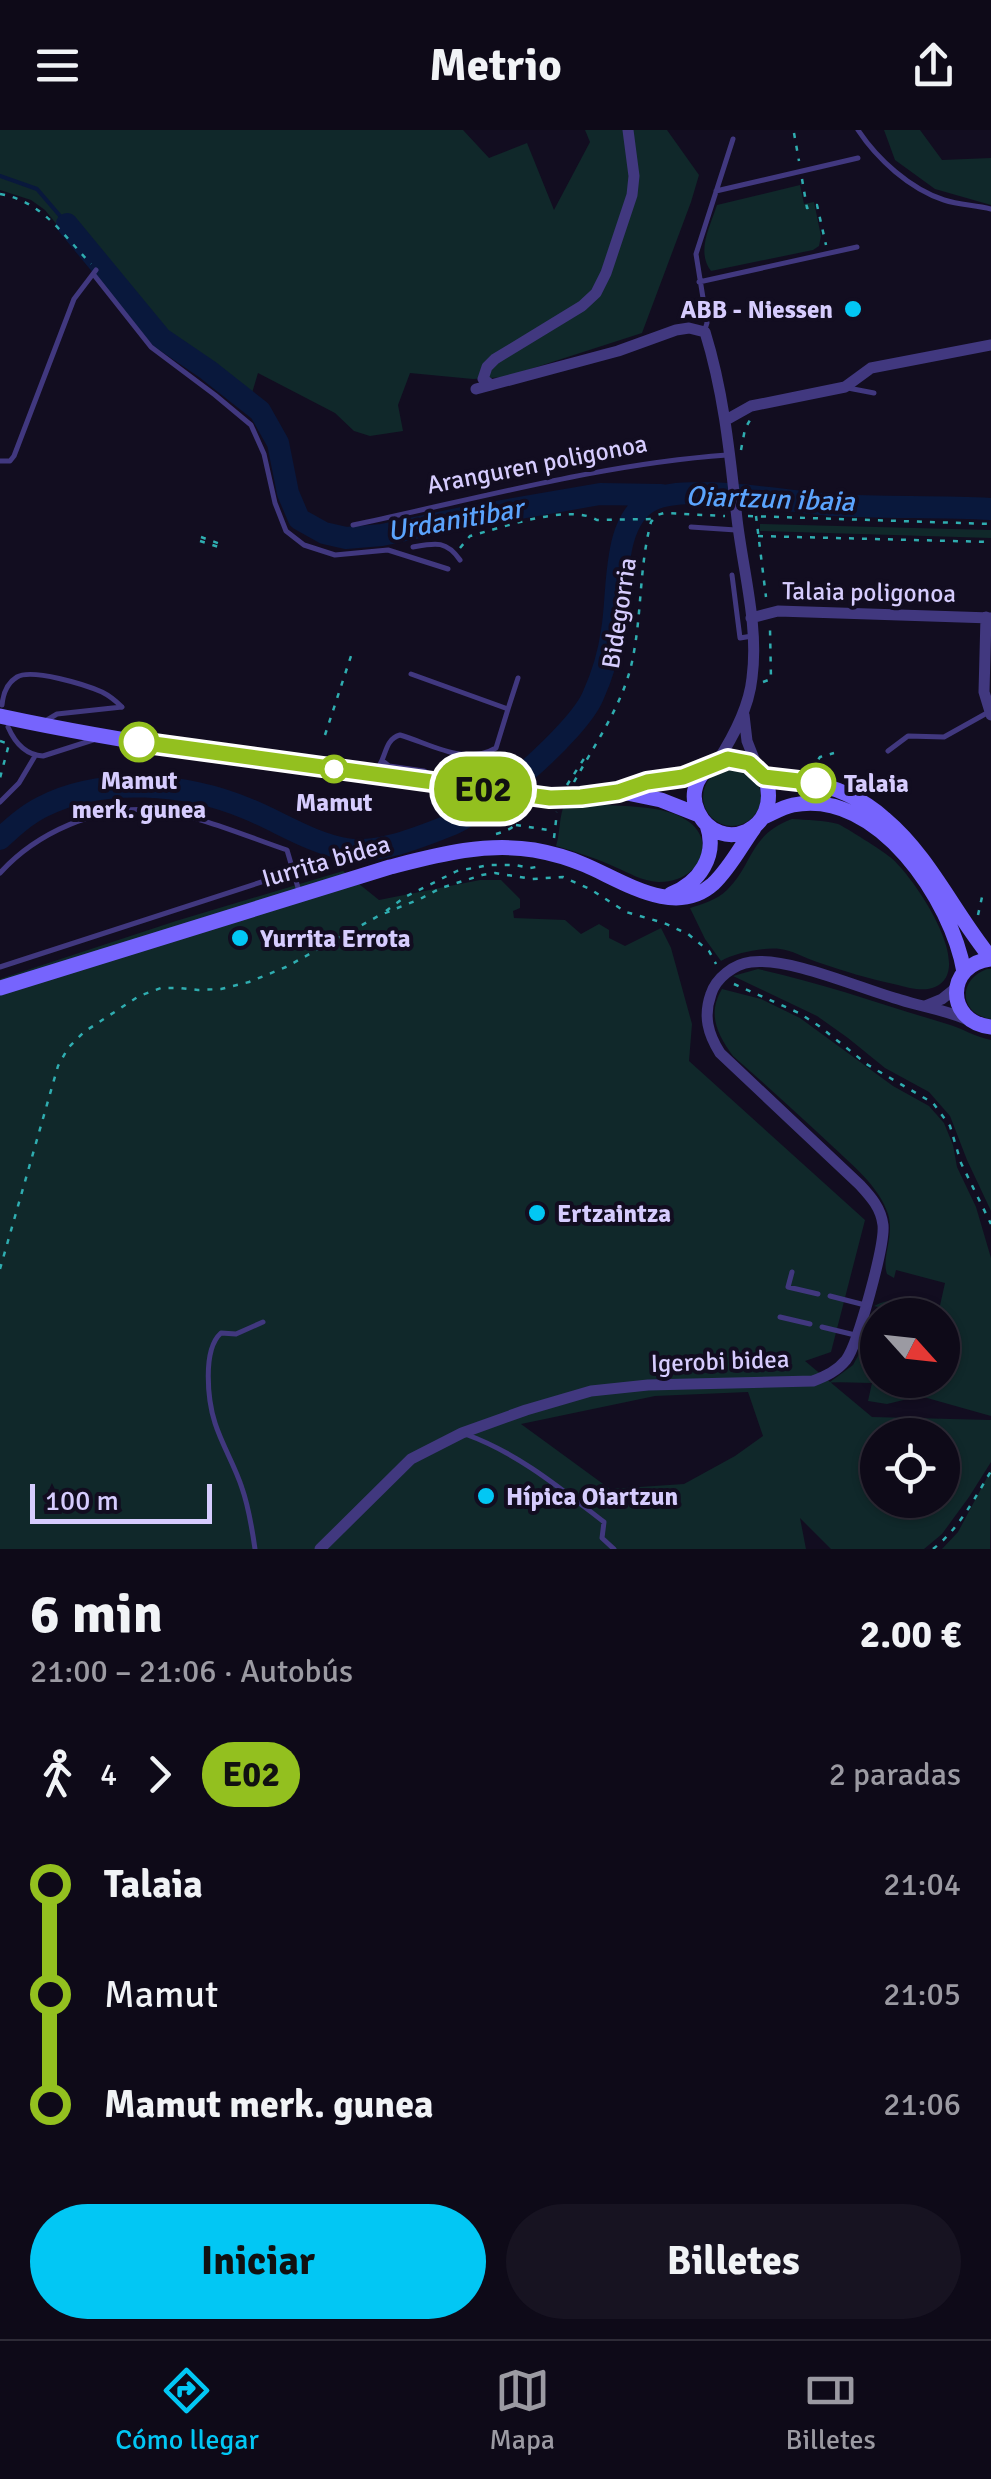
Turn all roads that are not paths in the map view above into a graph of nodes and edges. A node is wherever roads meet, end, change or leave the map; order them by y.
1 (628, 130) edge
2 (858, 130) edge
3 (733, 140) dead end
4 (858, 158) dead end
5 (716, 191) junction
6 (991, 209) edge
7 (857, 248) dead end
8 (699, 282) junction
9 (704, 332) junction
10 (991, 345) edge
11 (492, 385) junction
12 (844, 387) junction
13 (476, 390) dead end
14 (874, 393) dead end
15 (726, 420) junction
16 (735, 455) junction
17 (0, 460) edge
18 (354, 525) dead end
19 (691, 527) dead end
20 (739, 530) junction
21 (412, 547) dead end
22 (458, 557) road end
23 (448, 569) dead end
24 (732, 575) dead end
25 (751, 618) junction
26 (989, 618) edge
27 (752, 636) junction
28 (411, 674) dead end
29 (518, 678) dead end
30 (508, 709) junction
31 (743, 711) junction
32 (990, 713) edge
33 (3, 716) edge
34 (40, 724) junction
35 (106, 737) junction
36 (888, 750) dead end
37 (35, 756) junction
38 (383, 760) junction
39 (712, 765) junction
40 (761, 773) junction
41 (369, 774) junction
42 (445, 784) junction
43 (618, 792) junction
44 (0, 802) edge
45 (703, 820) junction
46 (759, 822) junction
47 (0, 873) edge
48 (294, 874) junction
49 (300, 894) junction
50 (667, 896) junction
51 (55, 949) junction
52 (991, 959) edge
53 (0, 967) edge
54 (60, 968) junction
55 (960, 979) junction
56 (0, 988) edge
57 (926, 1006) junction
58 (971, 1022) junction
59 (991, 1028) edge
60 (792, 1272) dead end
61 (818, 1294) dead end
62 (830, 1296) dead end
63 (868, 1298) edge
64 (860, 1305) edge
65 (780, 1317) dead end
66 (264, 1322) dead end
67 (810, 1324) dead end
68 (822, 1326) dead end
69 (860, 1327) edge
70 (858, 1336) junction
71 (462, 1433) junction
72 (255, 1549) edge
73 (320, 1549) edge
74 (614, 1549) edge

1 - 11 street
2 - 6 lane
3 - 5 lane
4 - 5 lane
5 - 8 lane
7 - 8 lane
8 - 9 lane
9 - 11 street
9 - 15 street
10 - 12 street
11 - 13 street
12 - 14 lane
12 - 15 street
15 - 16 street
16 - 18 lane, Aranguren poligonoa
16 - 20 street
17 - 23 lane
19 - 20 lane
20 - 25 street
21 - 22 lane
24 - 27 lane
25 - 26 street, Talaia poligonoa
25 - 27 street
26 - 32 street, Talaia poligonoa
27 - 31 street
28 - 30 lane
29 - 30 lane
30 - 38 lane
31 - 39 street
31 - 40 street
32 - 36 lane
33 - 34 main road
33 - 34 lane
33 - 37 lane
34 - 35 main road
35 - 37 lane
35 - 41 main road
37 - 44 lane
38 - 41 lane
38 - 42 lane
39 - 40 main road
39 - 43 main road
39 - 45 main road
40 - 46 main road
40 - 52 main road
41 - 42 main road
42 - 43 main road
43 - 45 main road
45 - 46 main road
45 - 50 main road
46 - 50 main road
46 - 55 main road
47 - 48 lane
48 - 49 lane
48 - 51 lane
49 - 50 main road, Iurrita bidea
49 - 54 main road, Iurrita bidea
51 - 53 lane
51 - 54 lane
52 - 55 main road
54 - 56 main road, Iurrita bidea
55 - 57 street
55 - 58 main road
57 - 58 street, Igerobi bidea
57 - 63 street, Igerobi bidea
58 - 59 main road
60 - 61 lane
62 - 64 lane
65 - 67 lane
66 - 72 lane
68 - 70 lane
69 - 70 street, Igerobi bidea
70 - 71 street, Igerobi bidea
71 - 73 street, Igerobi bidea
71 - 74 lane

